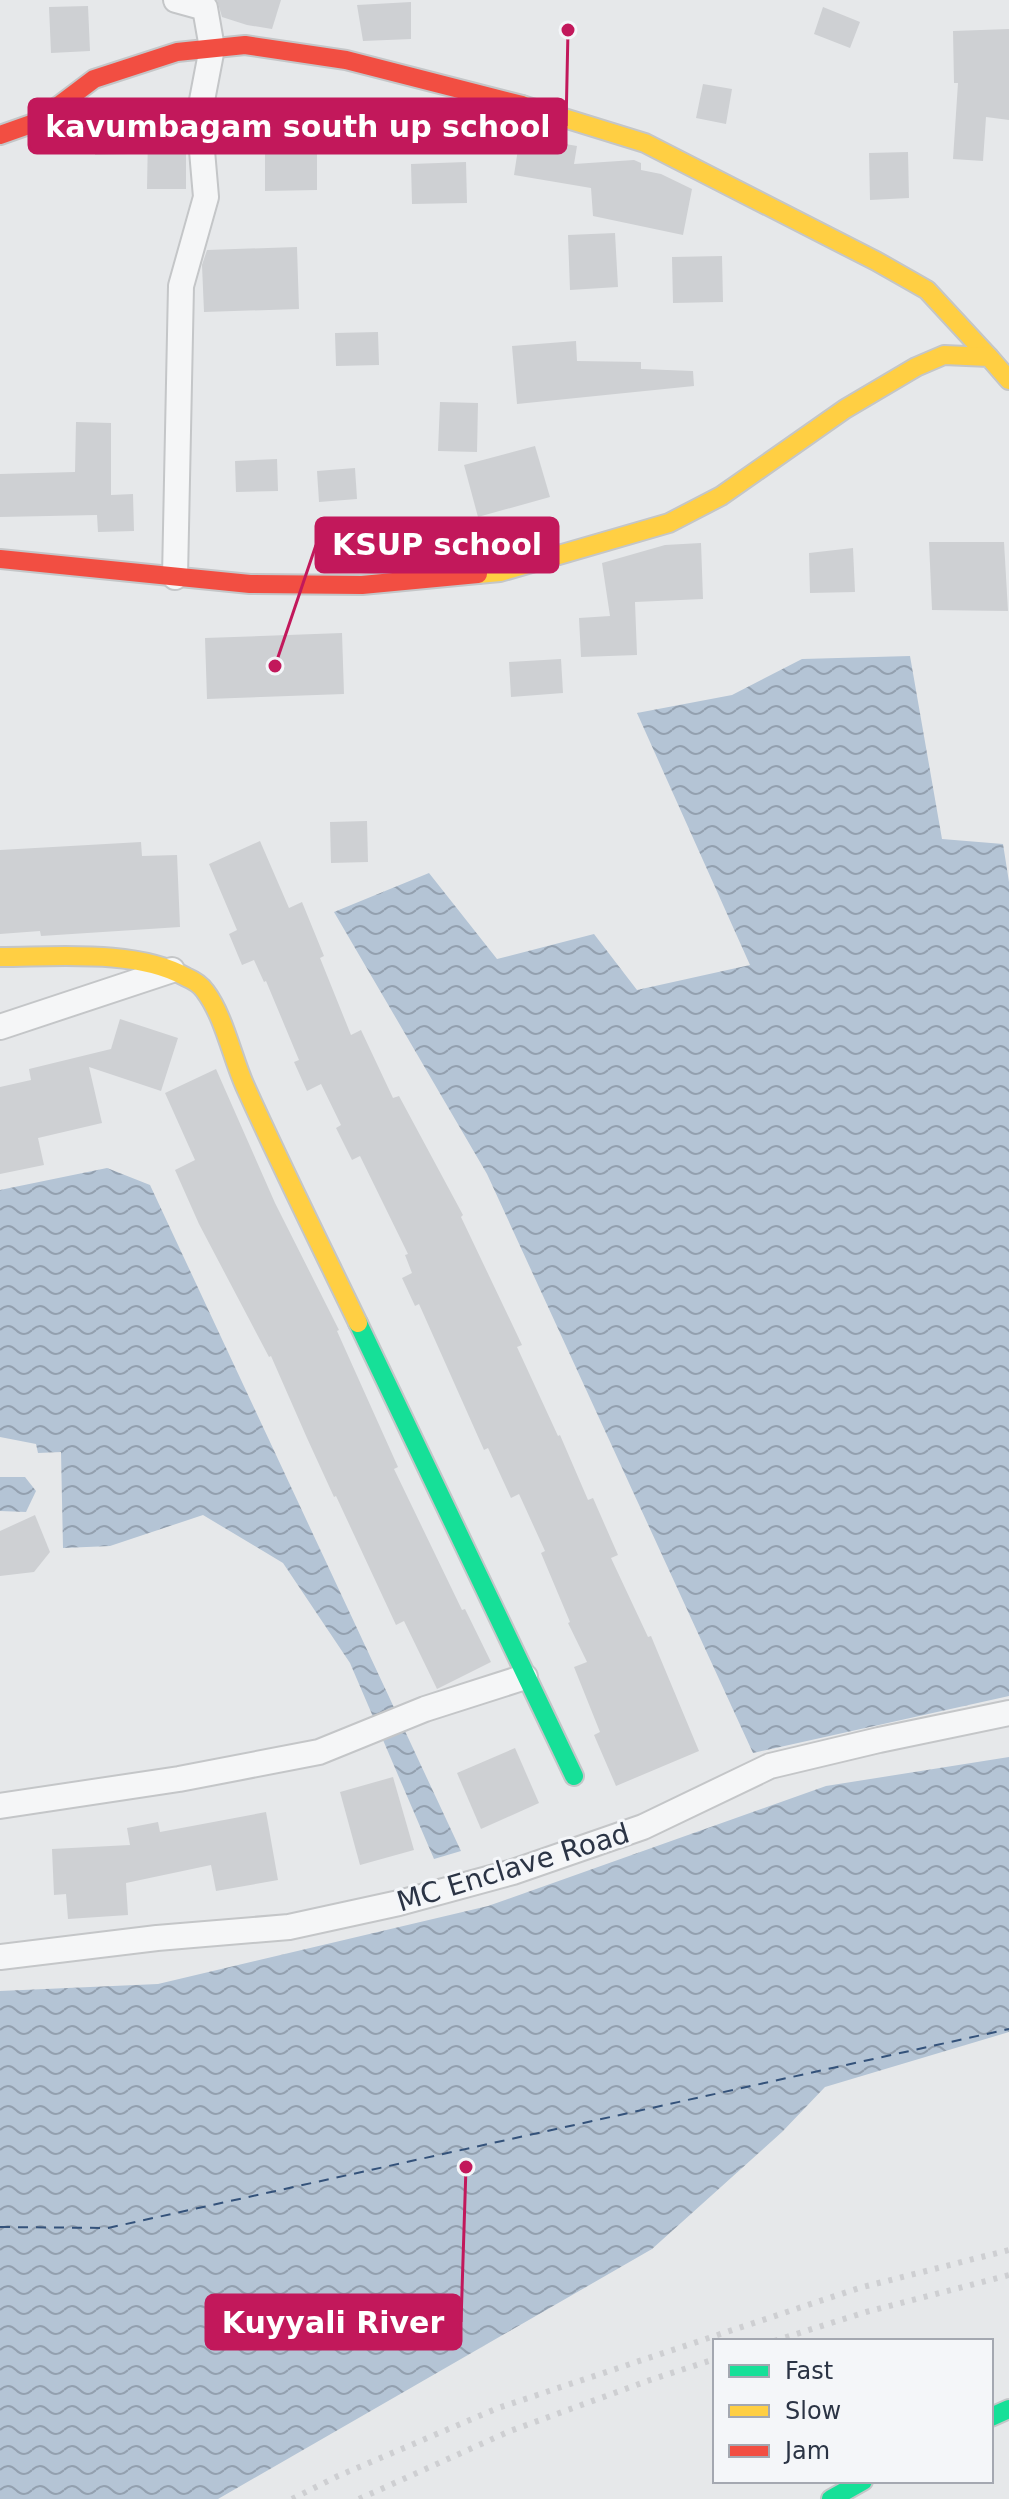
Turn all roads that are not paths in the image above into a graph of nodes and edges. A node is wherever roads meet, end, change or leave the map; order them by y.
1 (176, 0) edge
2 (212, 48) junction
3 (0, 135) edge
4 (989, 357) junction
5 (1009, 380) edge
6 (0, 559) edge
7 (175, 577) junction
8 (0, 957) edge
9 (174, 970) junction
10 (0, 1027) edge
11 (525, 1677) junction
12 (1009, 1713) edge
13 (574, 1776) dead end
14 (0, 1806) edge
15 (0, 1957) edge
16 (859, 2483) edge
17 (831, 2499) edge

1 - 2 street
2 - 3 street
2 - 4 street
2 - 7 street
4 - 5 street
4 - 7 street
6 - 7 street
8 - 9 street
9 - 10 street
9 - 11 street
11 - 13 street
11 - 14 street
12 - 15 street, MC Enclave Road
16 - 17 street

